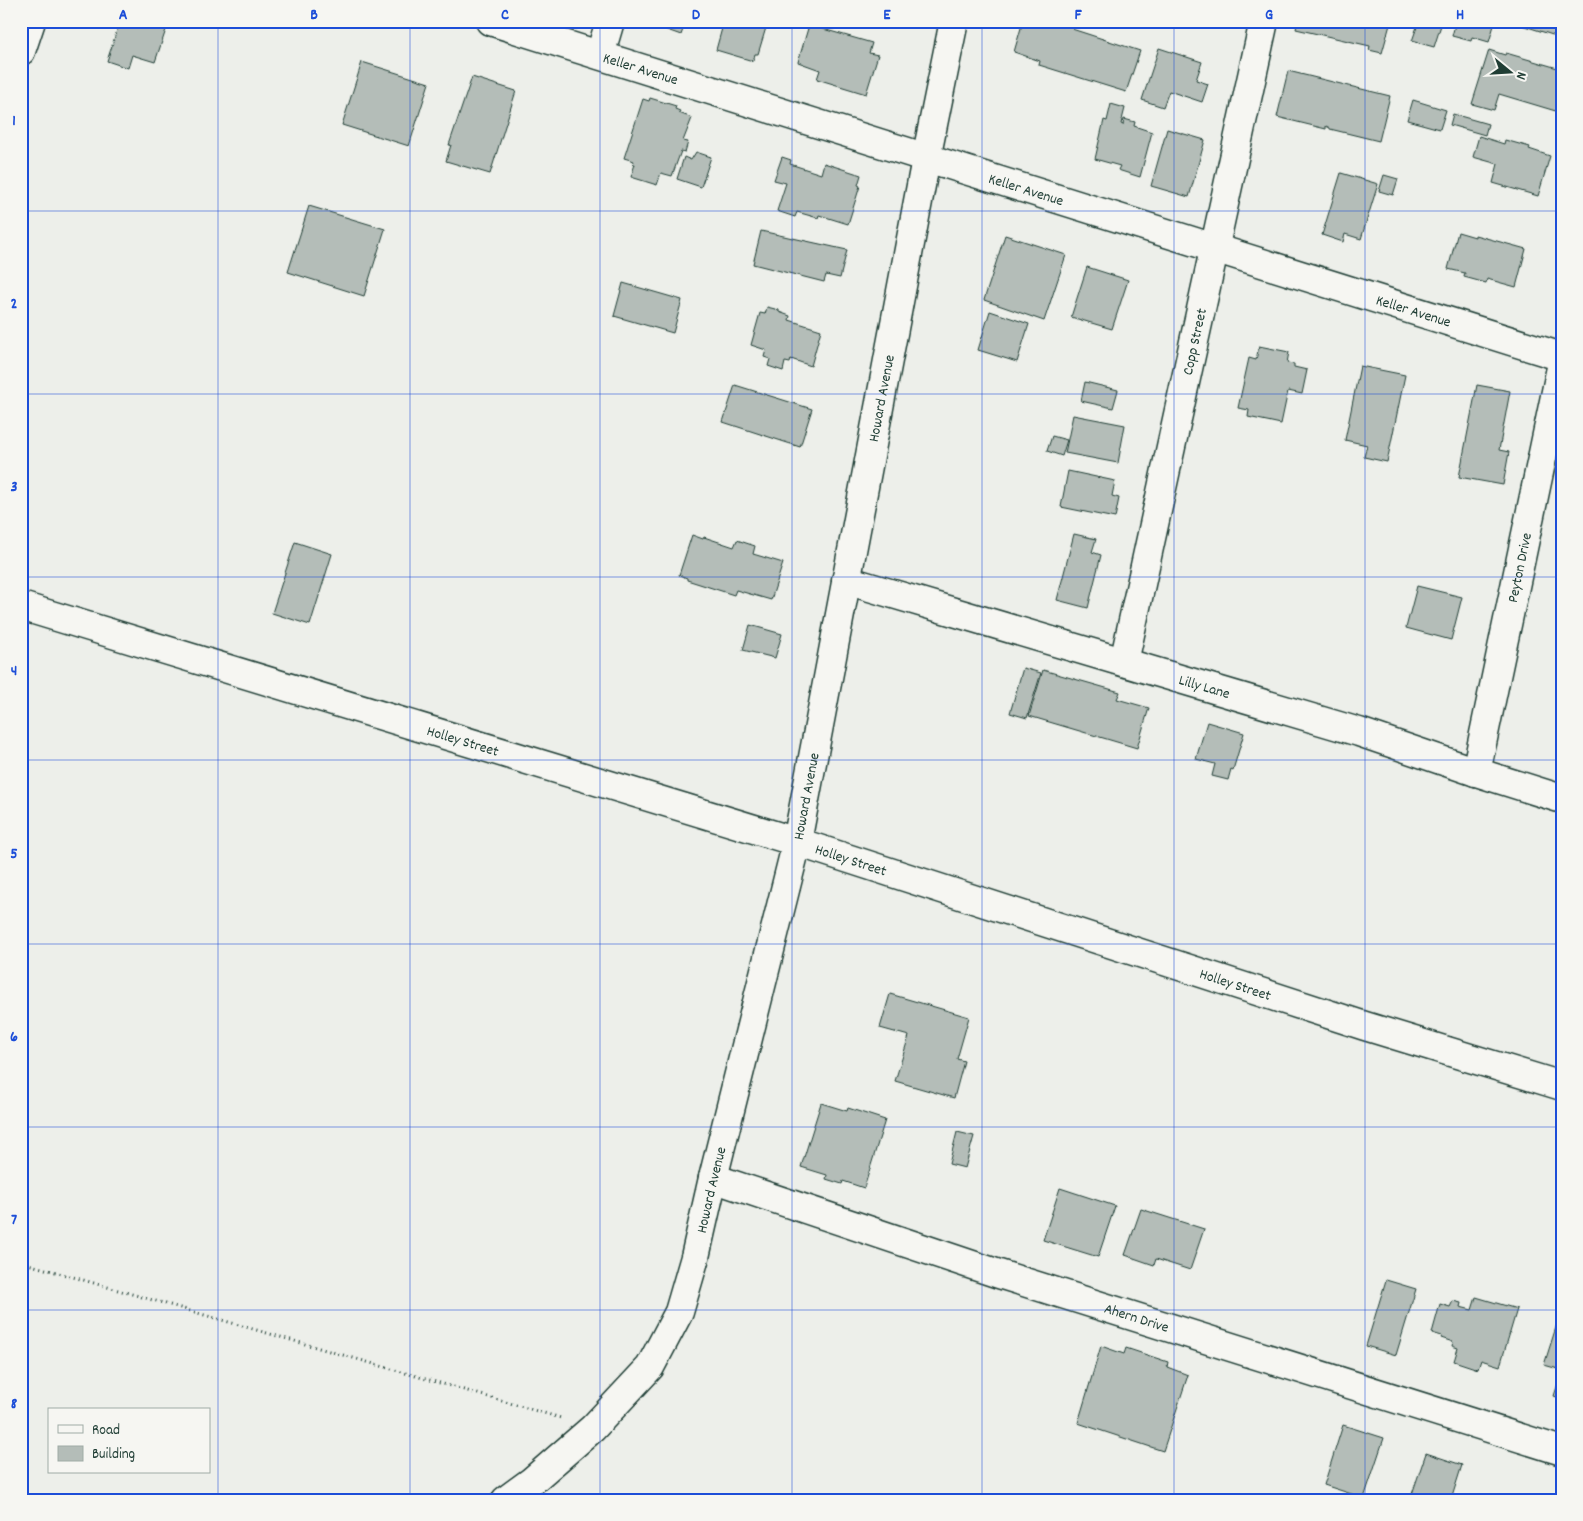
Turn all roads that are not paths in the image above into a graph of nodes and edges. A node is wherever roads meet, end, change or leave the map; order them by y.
1 (31, 21) edge
2 (490, 21) edge
3 (610, 21) edge
4 (954, 21) edge
5 (1264, 21) edge
6 (21, 51) edge
7 (600, 55) junction
8 (926, 159) junction
9 (1214, 249) junction
10 (1562, 357) edge
11 (1562, 363) edge
12 (846, 580) junction
13 (21, 606) edge
14 (1124, 662) junction
15 (1476, 772) junction
16 (1562, 799) edge
17 (797, 842) junction
18 (1562, 1086) edge
19 (713, 1178) junction
20 (1562, 1451) edge
21 (506, 1500) edge

1 - 6 street
2 - 7 street, Keller Avenue
3 - 7 street
4 - 8 street, Howard Avenue
5 - 9 street, Copp Street
7 - 8 street, Keller Avenue
8 - 9 street, Keller Avenue
8 - 12 street, Howard Avenue
9 - 10 street, Keller Avenue
9 - 14 street, Copp Street
11 - 15 street, Peyton Drive
12 - 14 street, Lilly Lane
12 - 17 street, Howard Avenue
13 - 17 street, Holley Street
14 - 15 street, Lilly Lane
15 - 16 street, Lilly Lane
17 - 18 street, Holley Street
17 - 19 street, Howard Avenue
19 - 20 street, Ahern Drive
19 - 21 street, Howard Avenue

